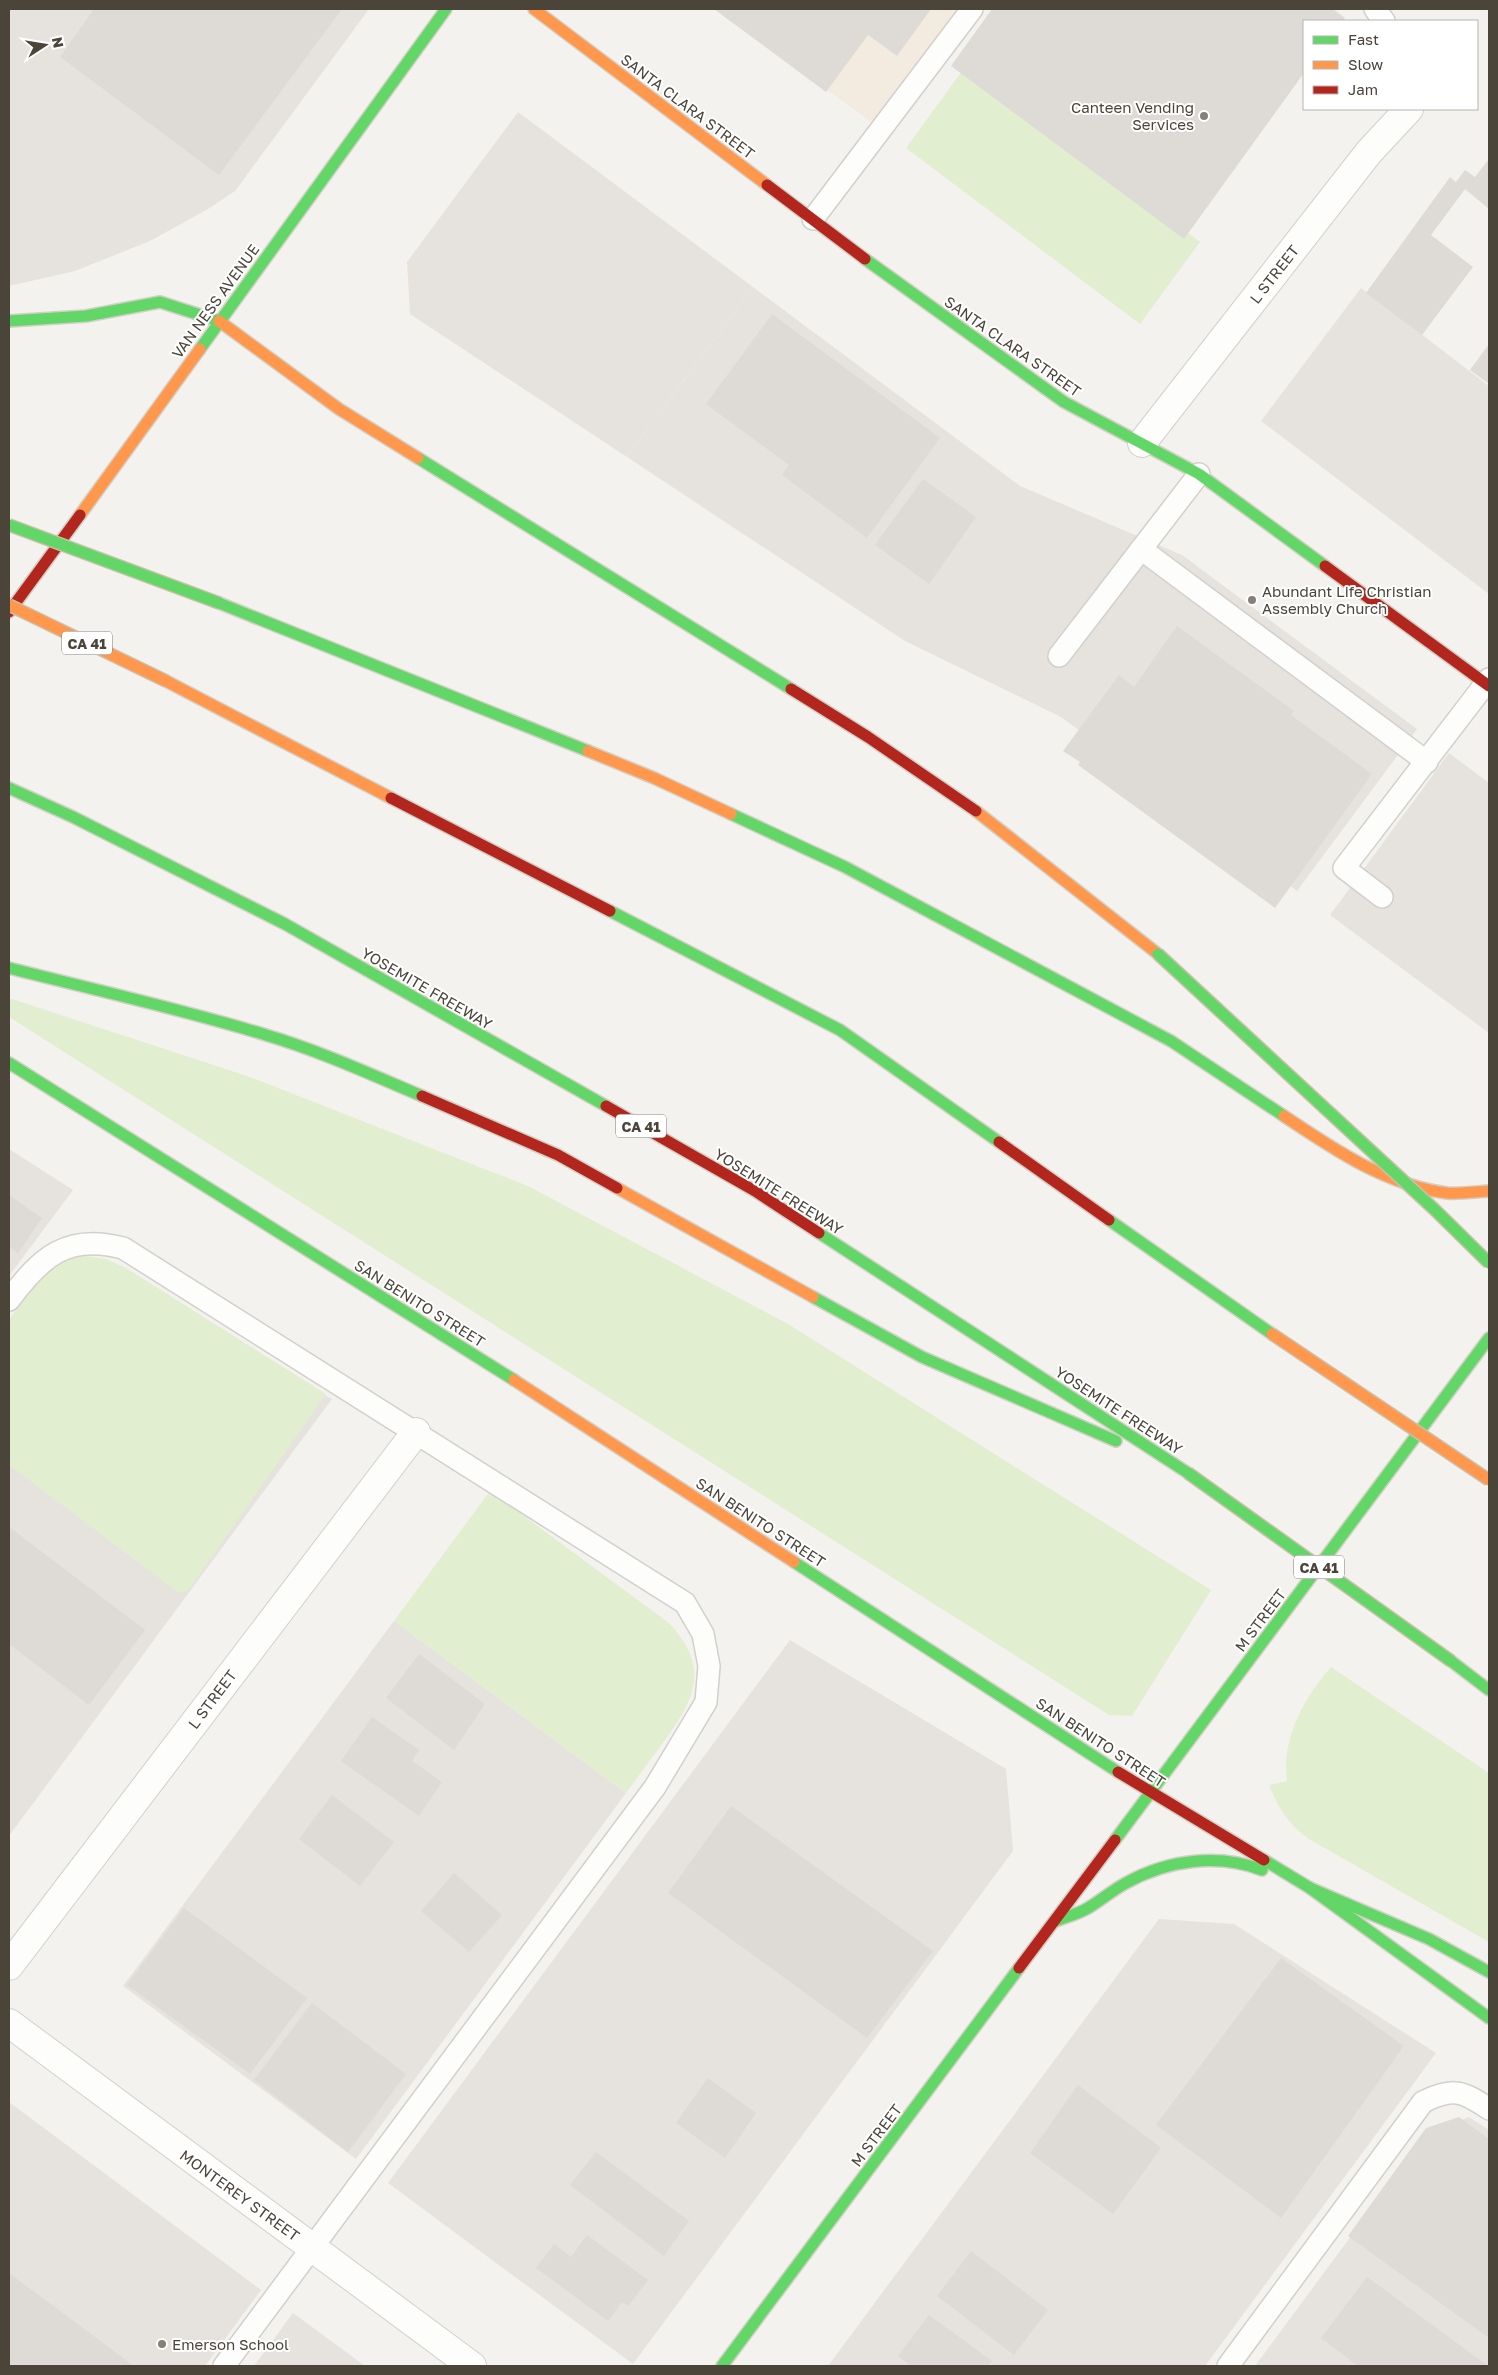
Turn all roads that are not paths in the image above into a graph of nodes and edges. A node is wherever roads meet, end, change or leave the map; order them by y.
1 (446, 9) edge
2 (534, 9) edge
3 (972, 9) edge
4 (1375, 9) edge
5 (1383, 20) edge
6 (1409, 110) edge
7 (813, 219) junction
8 (218, 321) junction
9 (9, 322) edge
10 (1142, 444) junction
11 (1199, 474) junction
12 (9, 525) edge
13 (1141, 549) junction
14 (9, 605) edge
15 (9, 612) edge
16 (1059, 656) dead end
17 (1489, 683) edge
18 (1427, 762) junction
19 (9, 788) edge
20 (1382, 897) dead end
21 (9, 968) edge
22 (9, 1063) edge
23 (1489, 1191) edge
24 (1489, 1263) edge
25 (9, 1300) edge
26 (1489, 1338) edge
27 (416, 1432) junction
28 (1188, 1472) junction
29 (1489, 1480) edge
30 (1489, 1690) edge
31 (1150, 1793) junction
32 (1310, 1888) junction
33 (1054, 1921) junction
34 (9, 1966) edge
35 (1489, 1972) edge
36 (1489, 2018) edge
37 (9, 2023) edge
38 (1489, 2110) edge
39 (313, 2248) junction
40 (224, 2366) edge
41 (472, 2366) edge
42 (722, 2366) edge
43 (1228, 2366) edge

1 - 8 main road, VAN NESS AVENUE
2 - 7 main road, SANTA CLARA STREET
3 - 7 lane
4 - 5 lane
6 - 10 street, L STREET
7 - 10 main road, SANTA CLARA STREET
8 - 9 main road
8 - 15 main road, VAN NESS AVENUE
8 - 24 main road, bridge
10 - 11 main road, SANTA CLARA STREET
11 - 13 lane
11 - 17 main road, SANTA CLARA STREET
12 - 23 main road, bridge
13 - 16 lane
13 - 18 lane
14 - 29 main road, CA 41, bridge
17 - 18 lane
18 - 20 lane
19 - 28 main road, YOSEMITE FREEWAY / CA 41
21 - 28 main road
22 - 31 main road, SAN BENITO STREET
25 - 27 lane
26 - 31 main road, M STREET
27 - 34 street, L STREET
27 - 39 lane
28 - 30 main road, YOSEMITE FREEWAY / CA 41, bridge
31 - 32 main road, SAN BENITO STREET
31 - 33 main road, M STREET
32 - 33 main road
32 - 35 main road
32 - 36 main road, SAN BENITO STREET
33 - 42 main road, M STREET
37 - 39 street, MONTEREY STREET
38 - 43 lane
39 - 40 lane
39 - 41 street, MONTEREY STREET

